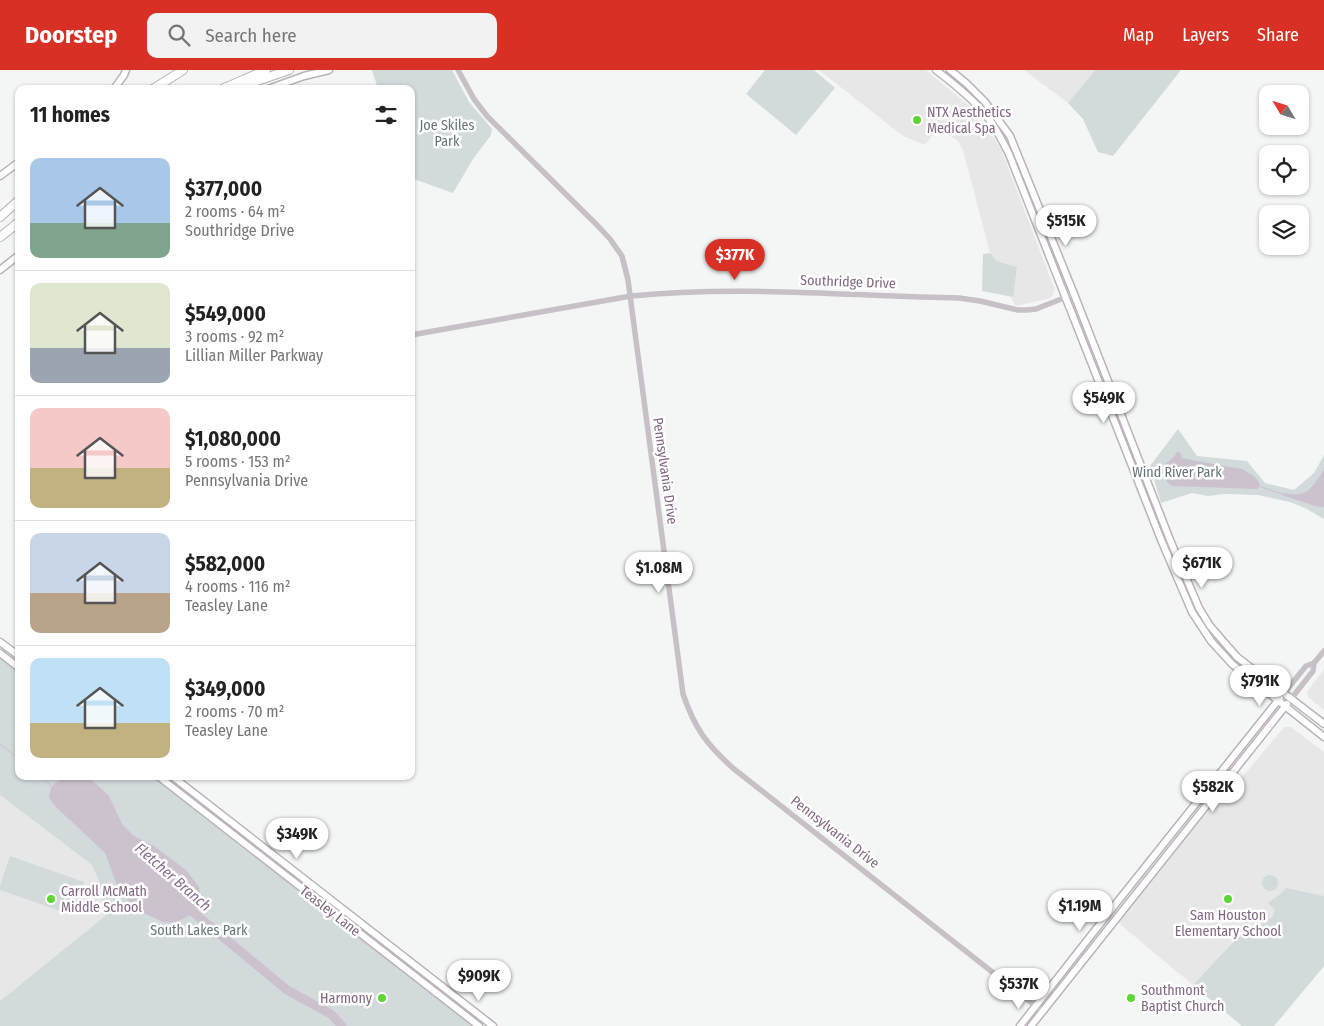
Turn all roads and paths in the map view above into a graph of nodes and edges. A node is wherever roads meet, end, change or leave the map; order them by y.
1 (126, 70) edge
2 (183, 70) edge
3 (266, 70) edge
4 (289, 70) edge
5 (329, 70) edge
6 (458, 70) edge
7 (936, 70) edge
8 (950, 70) edge
9 (117, 85) edge
10 (159, 85) edge
11 (231, 85) edge
12 (238, 85) edge
13 (279, 85) edge
14 (974, 102) junction
15 (984, 102) junction
16 (15, 165) edge
17 (0, 176) edge
18 (1034, 195) junction
19 (1026, 197) junction
20 (15, 204) edge
21 (0, 217) edge
22 (15, 225) edge
23 (0, 238) edge
24 (15, 258) edge
25 (0, 270) edge
26 (1074, 294) junction
27 (631, 296) junction
28 (1065, 297) junction
29 (415, 334) edge
30 (0, 642) edge
31 (1324, 651) edge
32 (0, 653) edge
33 (15, 653) edge
34 (1314, 663) junction
35 (15, 665) edge
36 (1284, 694) junction
37 (1291, 699) junction
38 (1279, 700) junction
39 (1286, 706) junction
40 (1324, 724) edge
41 (1324, 737) edge
42 (1224, 769) junction
43 (1230, 774) junction
44 (163, 780) edge
45 (177, 780) edge
46 (1184, 818) junction
47 (1194, 819) junction
48 (1035, 1006) junction
49 (1042, 1011) junction
50 (479, 1026) edge
51 (493, 1026) edge
52 (1020, 1026) edge
53 (1030, 1026) edge

1 - 9 main road
2 - 10 highway
3 - 11 highway
4 - 12 highway
5 - 13 main road
6 - 27 street, Pennsylvania Drive
7 - 14 main road
8 - 15 main road
14 - 15 main road
14 - 19 main road
15 - 18 main road
16 - 17 main road
18 - 19 main road
18 - 26 main road
19 - 28 main road
20 - 21 highway
22 - 23 highway
24 - 25 main road
26 - 28 street, Southridge Drive
26 - 36 main road
27 - 28 street, Southridge Drive
27 - 29 street, Southridge Drive
27 - 48 street, Pennsylvania Drive
28 - 38 main road
30 - 33 main road
31 - 34 street
32 - 35 main road
34 - 36 street
34 - 37 street
36 - 37 main road
36 - 38 main road
37 - 39 main road
37 - 40 main road
38 - 39 main road
38 - 42 main road
39 - 41 main road
39 - 43 main road
42 - 43 main road
42 - 46 main road
43 - 47 main road
44 - 50 main road, Teasley Lane
45 - 51 main road, Teasley Lane
46 - 47 main road
46 - 48 main road
47 - 49 main road
48 - 49 street, Pennsylvania Drive
48 - 52 main road
49 - 53 main road

